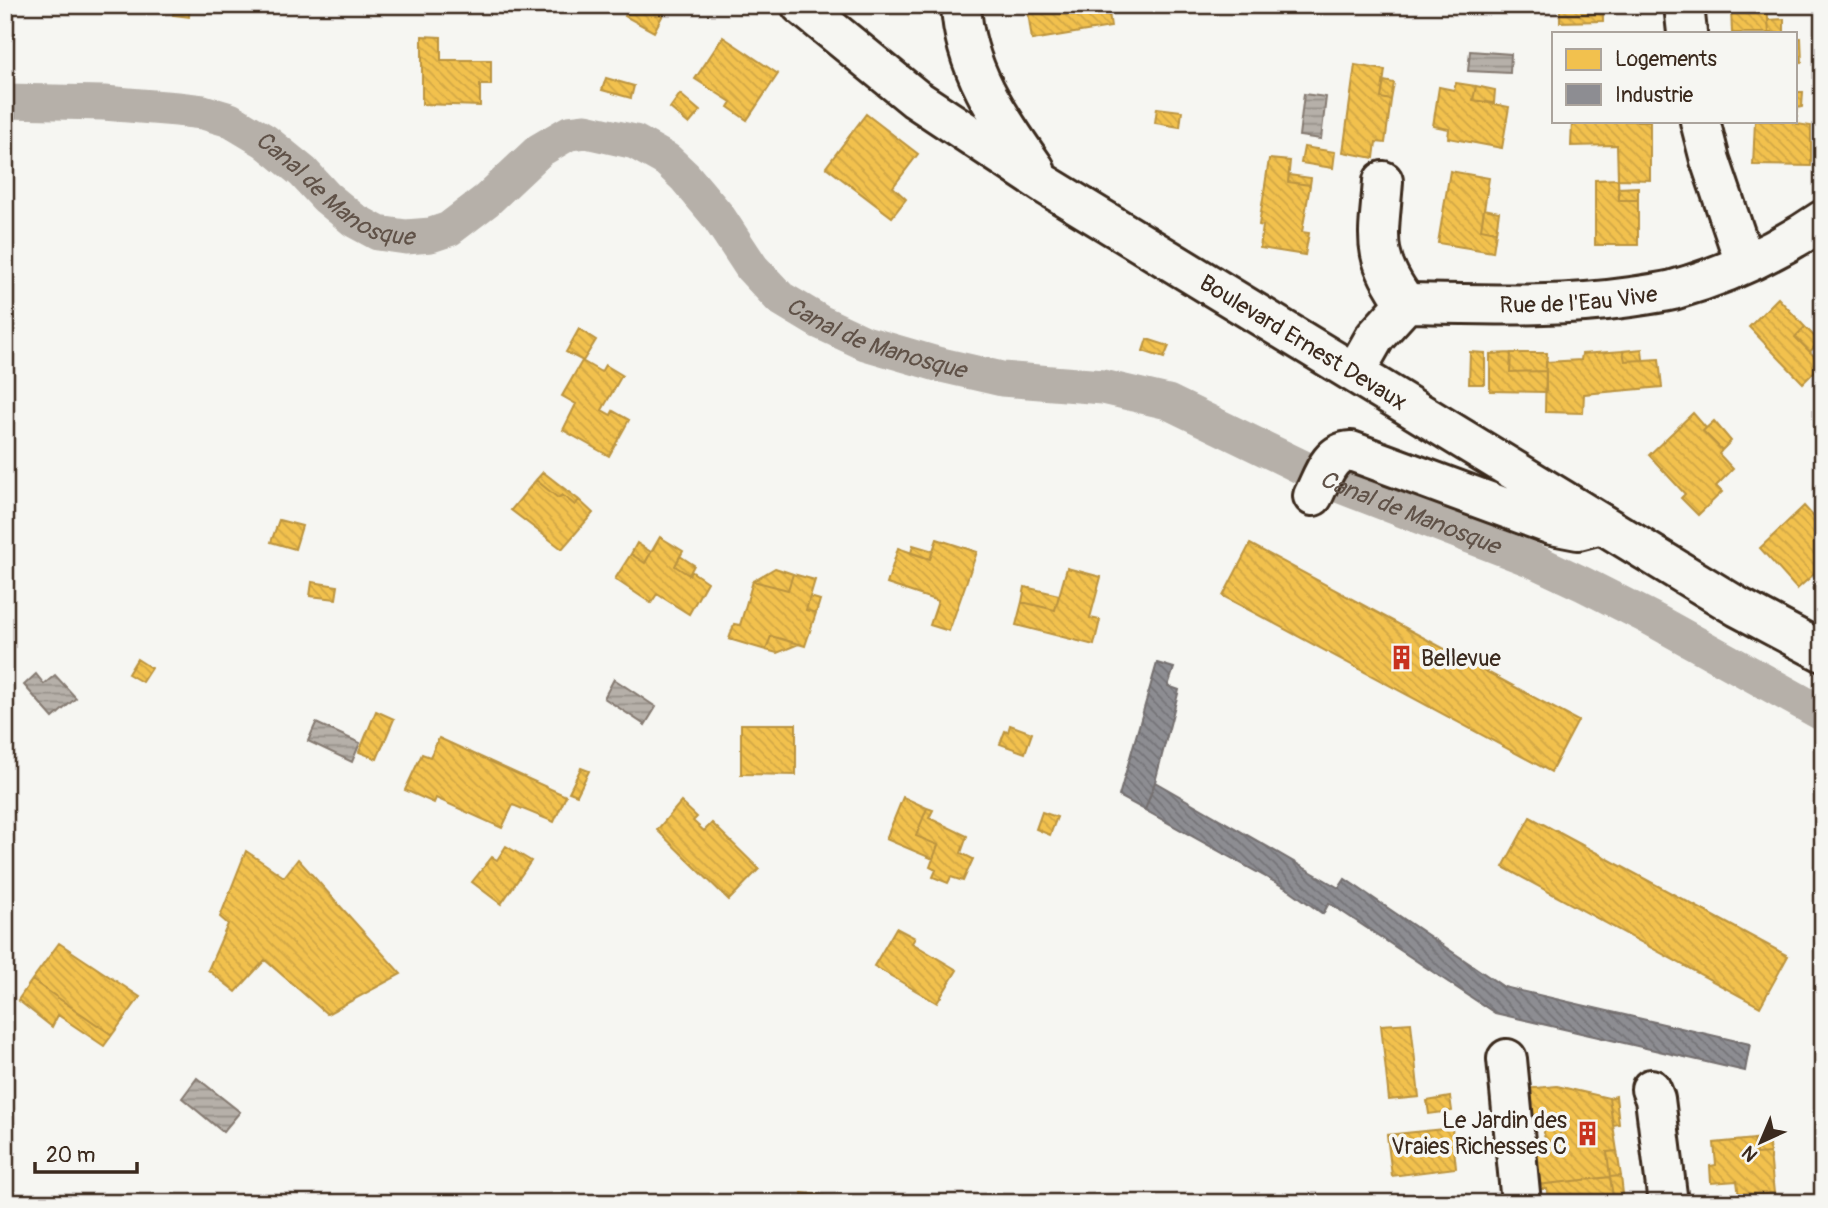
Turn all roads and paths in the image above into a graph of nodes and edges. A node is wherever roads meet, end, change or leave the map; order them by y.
1 (801, 5) edge
2 (961, 5) edge
3 (1684, 5) edge
4 (1687, 32) edge
5 (1700, 122) edge
6 (1383, 181) dead end
7 (1046, 185) junction
8 (1823, 219) edge
9 (1745, 263) junction
10 (1406, 303) junction
11 (1355, 372) junction
12 (1321, 480) dead end
13 (1601, 524) junction
14 (1823, 652) edge
15 (1507, 1059) dead end
16 (1651, 1089) dead end
17 (1521, 1203) edge
18 (1668, 1203) edge

1 - 7 street, Boulevard Ernest Devaux
2 - 7 street
3 - 4 street
5 - 9 street
6 - 10 street
7 - 11 street, Boulevard Ernest Devaux
8 - 9 street, Rue de l'Eau Vive
9 - 10 street, Rue de l'Eau Vive
10 - 11 street
11 - 13 street, Boulevard Ernest Devaux
12 - 13 street
13 - 14 street, Boulevard Ernest Devaux
15 - 17 street
16 - 18 street

